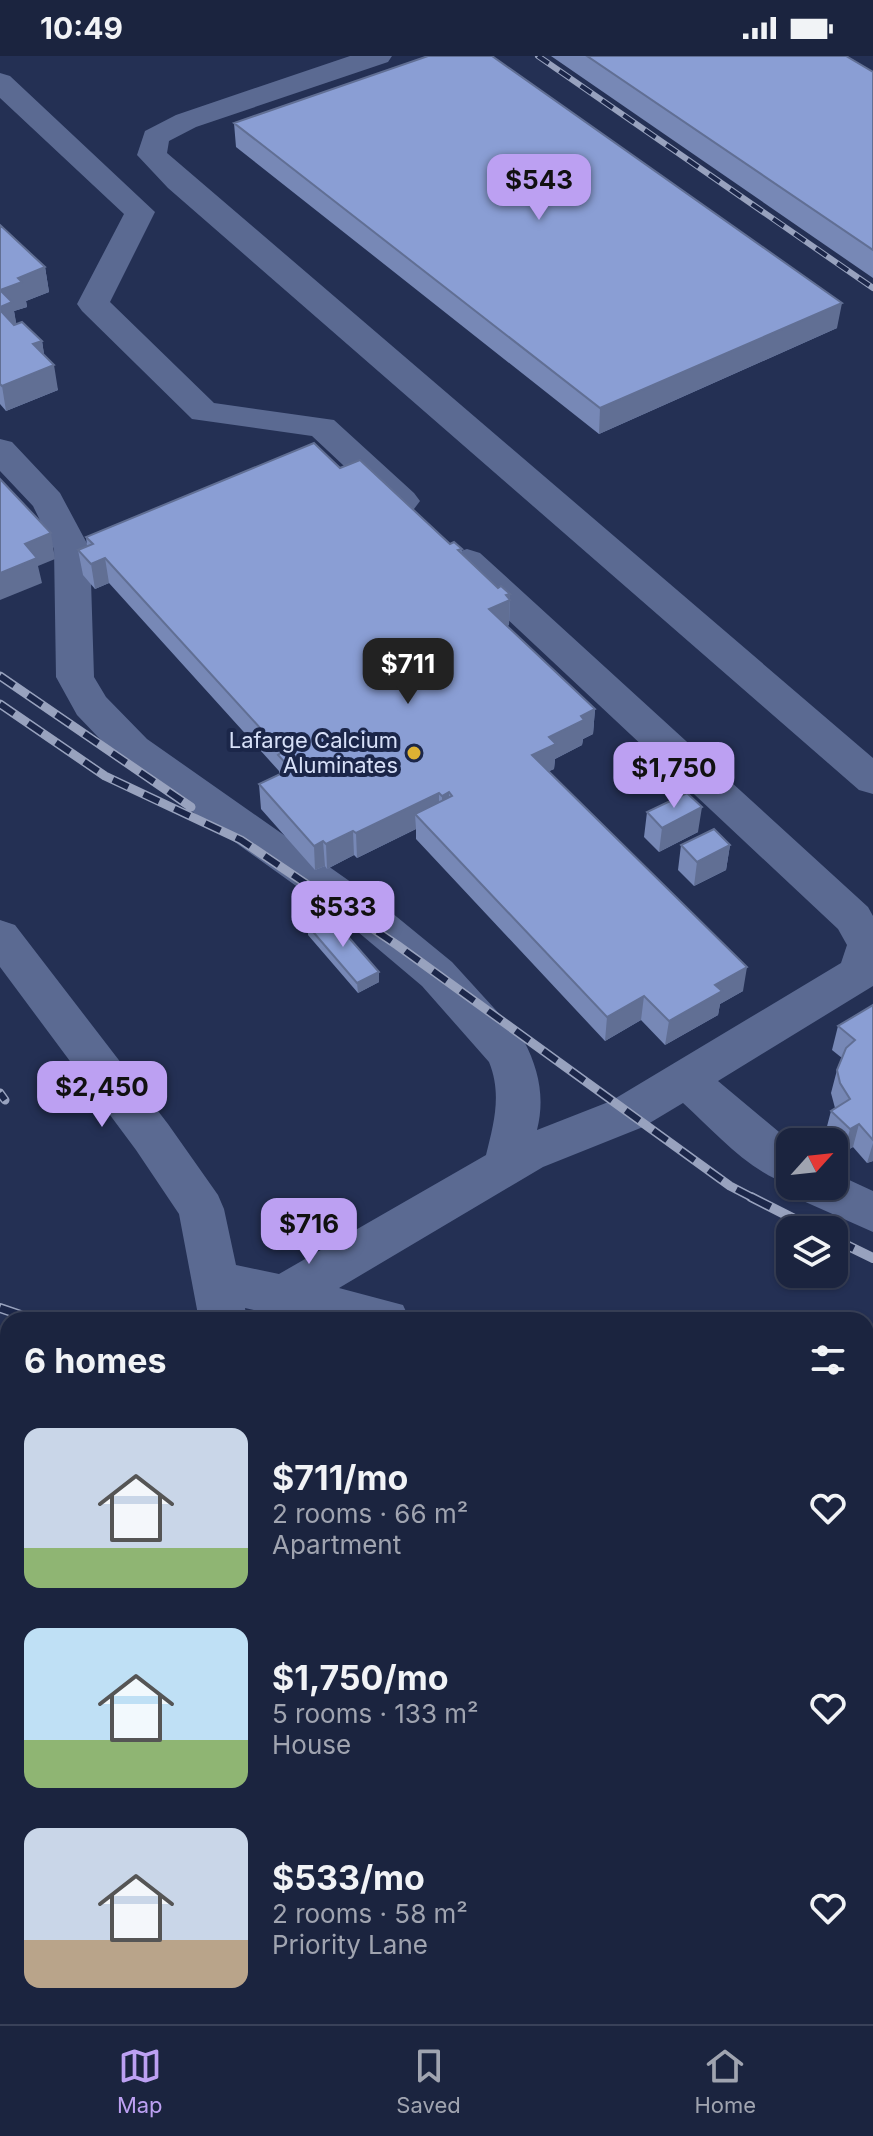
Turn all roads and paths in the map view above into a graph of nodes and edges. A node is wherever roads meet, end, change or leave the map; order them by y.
1 (378, 56) edge
2 (0, 82) edge
3 (0, 450) edge
4 (873, 780) edge
5 (0, 936) edge
6 (685, 1078) junction
7 (776, 1156) edge
8 (506, 1165) junction
9 (847, 1200) edge
10 (873, 1212) edge
11 (282, 1297) junction
12 (220, 1300) edge
13 (350, 1312) edge

1 - 4 street
2 - 6 street
3 - 8 street
5 - 12 street
6 - 7 street
6 - 8 street
8 - 11 street
9 - 10 street
11 - 12 street
11 - 13 street

